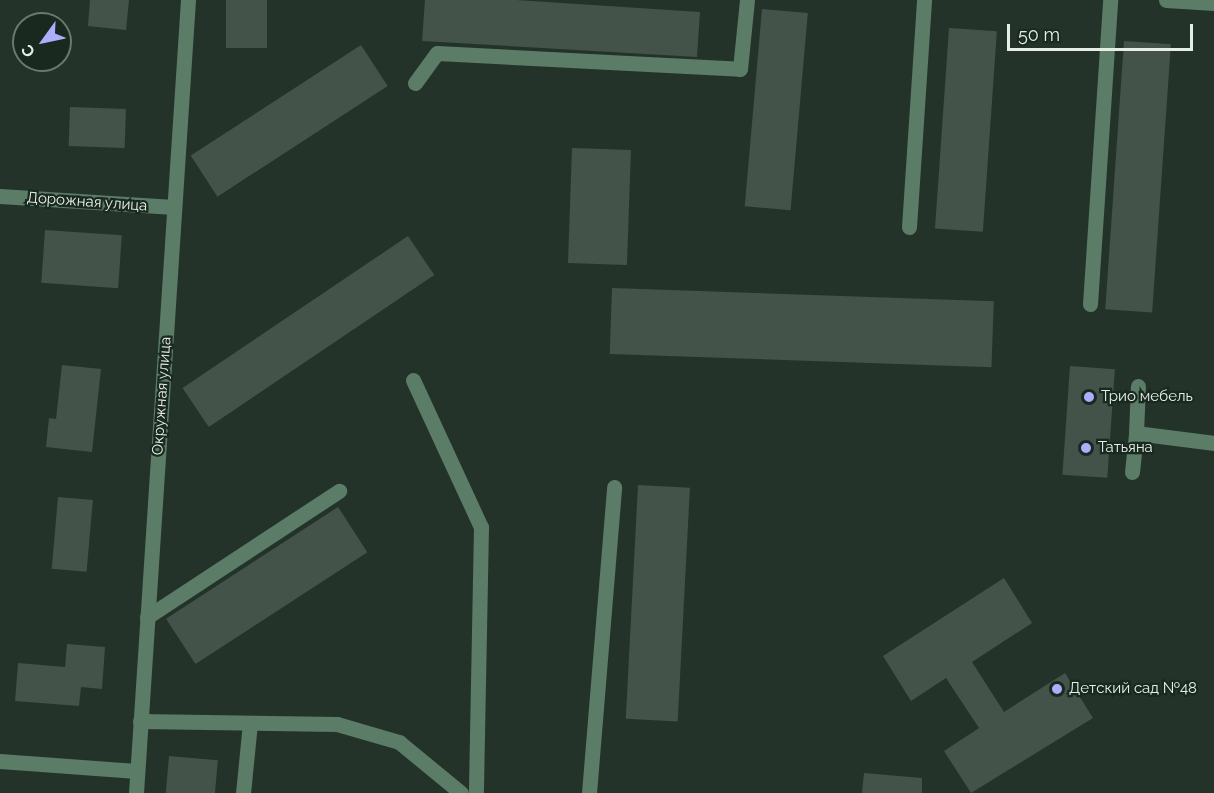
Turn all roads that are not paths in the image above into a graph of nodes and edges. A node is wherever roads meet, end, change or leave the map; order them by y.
1 (188, 0) edge
2 (747, 0) edge
3 (924, 0) edge
4 (1110, 0) edge
5 (1166, 0) edge
6 (1214, 3) edge
7 (414, 83) dead end
8 (0, 196) edge
9 (174, 207) junction
10 (909, 227) dead end
11 (1090, 304) dead end
12 (413, 380) dead end
13 (1138, 386) dead end
14 (1136, 433) junction
15 (1214, 443) edge
16 (1132, 472) dead end
17 (614, 487) dead end
18 (339, 491) dead end
19 (147, 616) junction
20 (140, 721) junction
21 (250, 723) junction
22 (0, 761) edge
23 (137, 771) junction
24 (136, 793) edge
25 (243, 793) edge
26 (461, 793) edge
27 (476, 793) edge
28 (589, 793) edge

1 - 9 street, Окружная улица
2 - 7 street
3 - 10 street
4 - 11 street
5 - 6 street
8 - 9 street, Дорожная улица
9 - 19 street, Окружная улица
12 - 27 street
13 - 14 street
14 - 15 street
14 - 16 street
17 - 28 street
18 - 19 street
19 - 20 street, Окружная улица
20 - 21 street
20 - 23 street, Окружная улица
21 - 25 street
21 - 26 street
22 - 23 street
23 - 24 street, Окружная улица

